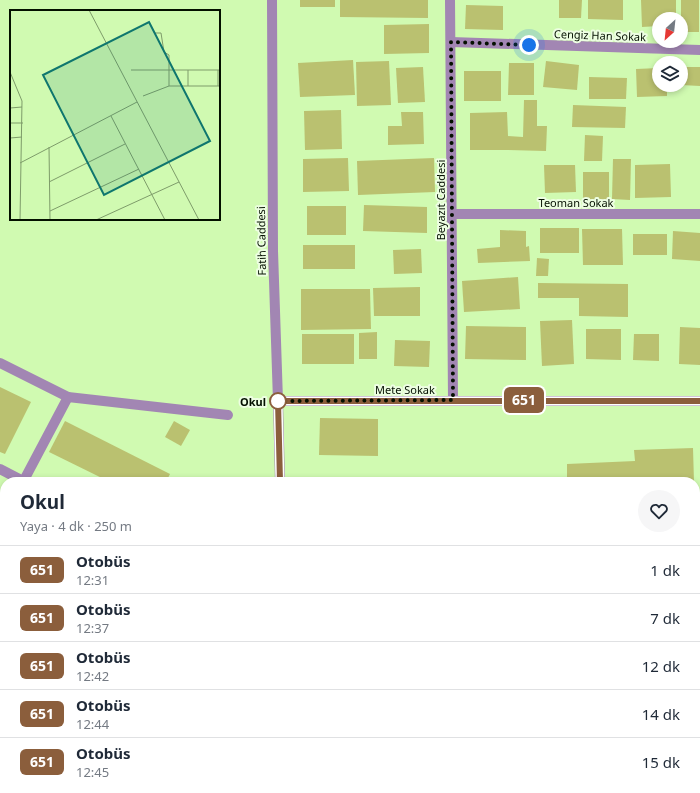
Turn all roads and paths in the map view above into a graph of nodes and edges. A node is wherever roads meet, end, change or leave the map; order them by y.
1 (272, 0) edge
2 (450, 0) edge
3 (451, 42) junction
4 (700, 50) edge
5 (452, 214) junction
6 (700, 214) edge
7 (0, 363) edge
8 (68, 397) junction
9 (453, 400) junction
10 (278, 401) junction
11 (700, 401) edge
12 (228, 415) dead end
13 (0, 469) edge
14 (15, 477) edge
15 (27, 477) edge
16 (280, 477) edge

1 - 10 street, Fatih Caddesi
2 - 3 street, Beyazıt Caddesi
3 - 4 street, Cengiz Han Sokak
3 - 5 street, Beyazıt Caddesi
5 - 6 street, Teoman Sokak
5 - 9 street, Beyazıt Caddesi
7 - 8 street
8 - 12 street
8 - 15 street
9 - 10 street, Mete Sokak
9 - 11 street, Mete Sokak
10 - 16 street, Fatih Caddesi
13 - 14 street

